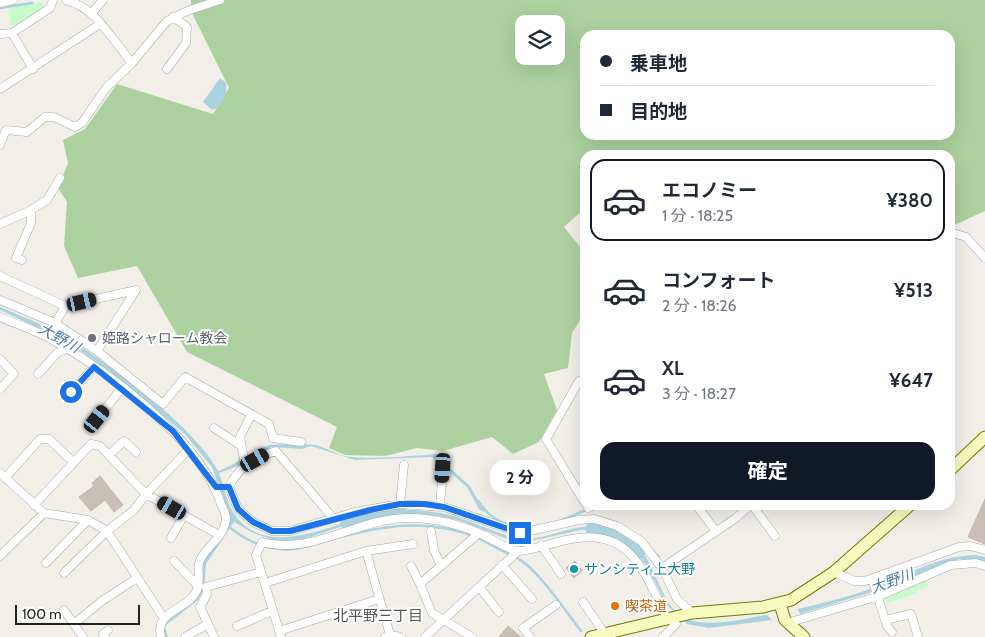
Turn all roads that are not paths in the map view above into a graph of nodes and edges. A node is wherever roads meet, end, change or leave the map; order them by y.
1 (13, 0) edge
2 (53, 0) edge
3 (66, 0) edge
4 (103, 0) edge
5 (220, 0) edge
6 (0, 2) edge
7 (92, 13) junction
8 (173, 17) junction
9 (100, 24) junction
10 (12, 33) junction
11 (0, 34) edge
12 (132, 63) junction
13 (33, 69) junction
14 (167, 69) dead end
15 (0, 88) edge
16 (0, 146) edge
17 (60, 178) dead end
18 (31, 210) junction
19 (0, 224) edge
20 (955, 234) edge
21 (985, 258) edge
22 (22, 260) dead end
23 (0, 276) edge
24 (0, 300) edge
25 (65, 306) junction
26 (0, 317) edge
27 (55, 323) junction
28 (48, 338) junction
29 (66, 349) junction
30 (97, 351) junction
31 (0, 359) edge
32 (94, 367) junction
33 (38, 374) dead end
34 (580, 381) edge
35 (122, 388) junction
36 (0, 389) edge
37 (71, 392) dead end
38 (251, 416) junction
39 (97, 419) dead end
40 (214, 428) dead end
41 (985, 437) edge
42 (301, 442) dead end
43 (240, 445) junction
44 (136, 449) dead end
45 (189, 449) junction
46 (109, 455) junction
47 (73, 462) junction
48 (245, 462) junction
49 (404, 465) dead end
50 (955, 465) edge
51 (443, 468) dead end
52 (3, 476) edge
53 (216, 487) junction
54 (229, 487) junction
55 (580, 491) edge
56 (146, 494) junction
57 (400, 504) junction
58 (34, 505) junction
59 (440, 506) junction
60 (591, 510) edge
61 (700, 510) edge
62 (745, 510) edge
63 (755, 510) edge
64 (904, 510) edge
65 (44, 513) junction
66 (184, 515) junction
67 (333, 518) junction
68 (594, 518) junction
69 (88, 520) junction
70 (715, 530) junction
71 (107, 531) junction
72 (432, 531) dead end
73 (479, 534) junction
74 (219, 535) junction
75 (775, 536) dead end
76 (171, 538) dead end
77 (413, 544) dead end
78 (541, 545) junction
79 (985, 550) edge
80 (366, 551) junction
81 (518, 551) junction
82 (0, 556) edge
83 (174, 561) dead end
84 (46, 563) dead end
85 (502, 565) junction
86 (411, 566) dead end
87 (441, 566) junction
88 (985, 566) edge
89 (662, 568) junction
90 (261, 572) junction
91 (834, 572) junction
92 (64, 573) dead end
93 (561, 574) dead end
94 (137, 578) junction
95 (872, 579) junction
96 (265, 583) junction
97 (420, 584) junction
98 (198, 586) junction
99 (479, 587) junction
100 (878, 596) junction
101 (379, 599) junction
102 (532, 599) dead end
103 (583, 602) dead end
104 (780, 604) junction
105 (556, 605) dead end
106 (64, 610) dead end
107 (272, 611) junction
108 (499, 612) dead end
109 (692, 612) junction
110 (163, 618) junction
111 (667, 618) junction
112 (444, 620) junction
113 (886, 620) junction
114 (75, 623) junction
115 (787, 623) junction
116 (208, 624) junction
117 (237, 626) dead end
118 (892, 632) dead end
119 (280, 634) edge
120 (605, 634) junction
121 (160, 636) edge
122 (388, 636) edge
123 (83, 637) edge
124 (185, 637) edge
125 (214, 637) edge
126 (401, 637) edge
127 (425, 637) edge
128 (472, 637) edge
129 (530, 637) edge
130 (591, 637) edge
131 (663, 637) edge
132 (804, 637) edge
133 (918, 637) edge

1 - 6 street
2 - 10 street
3 - 7 street
4 - 7 street
5 - 8 street
7 - 9 street
8 - 12 street
8 - 14 street
9 - 12 street
9 - 13 street
10 - 11 street
10 - 13 street
12 - 16 street
13 - 15 street
17 - 18 street
18 - 19 street
18 - 22 street
20 - 21 street
23 - 25 street
24 - 27 street
25 - 27 street
25 - 30 street
26 - 28 street
27 - 28 street
27 - 30 street
28 - 29 street
29 - 32 street
29 - 33 street
30 - 38 street
31 - 36 street
32 - 35 street
32 - 37 street
34 - 55 street
35 - 39 street
35 - 45 street
38 - 42 street
38 - 43 street
40 - 43 street
41 - 50 street
43 - 48 street
44 - 46 street
45 - 53 street
45 - 56 street
46 - 47 street
46 - 56 street
47 - 52 street
47 - 58 street
48 - 54 street
48 - 67 street
49 - 57 street
51 - 59 street
52 - 58 street
53 - 54 street
53 - 74 street
54 - 67 street
56 - 66 street
56 - 71 street
57 - 59 street
57 - 67 street
58 - 65 street
59 - 68 street
60 - 68 street
61 - 70 street
62 - 70 street
63 - 75 street
64 - 91 street
65 - 69 street
65 - 82 street
66 - 74 street
66 - 76 street
68 - 89 street
69 - 71 street
69 - 84 street
70 - 89 street
71 - 92 street
71 - 94 street
72 - 87 street
73 - 81 street
73 - 87 street
73 - 90 street
74 - 98 street
77 - 80 street
78 - 81 street
78 - 93 street
78 - 111 street
79 - 95 street
80 - 96 street
80 - 101 street
81 - 85 street
83 - 98 street
85 - 99 street
85 - 102 street
86 - 97 street
87 - 97 street
88 - 100 street
89 - 109 street
90 - 96 street
90 - 116 street
91 - 95 street
91 - 104 street
94 - 110 street
94 - 114 street
95 - 100 street
96 - 107 street
97 - 112 street
98 - 110 street
99 - 108 street
99 - 112 street
100 - 113 street
100 - 115 street
101 - 119 street
101 - 122 street
103 - 120 street
104 - 109 street
104 - 115 street
105 - 129 street
106 - 114 street
107 - 117 street
107 - 119 street
109 - 111 street
110 - 121 street
111 - 120 street
111 - 131 street
112 - 127 street
112 - 128 street
113 - 118 street
113 - 133 street
114 - 123 street
115 - 132 street
116 - 124 street
116 - 125 street
120 - 130 street
122 - 126 street

